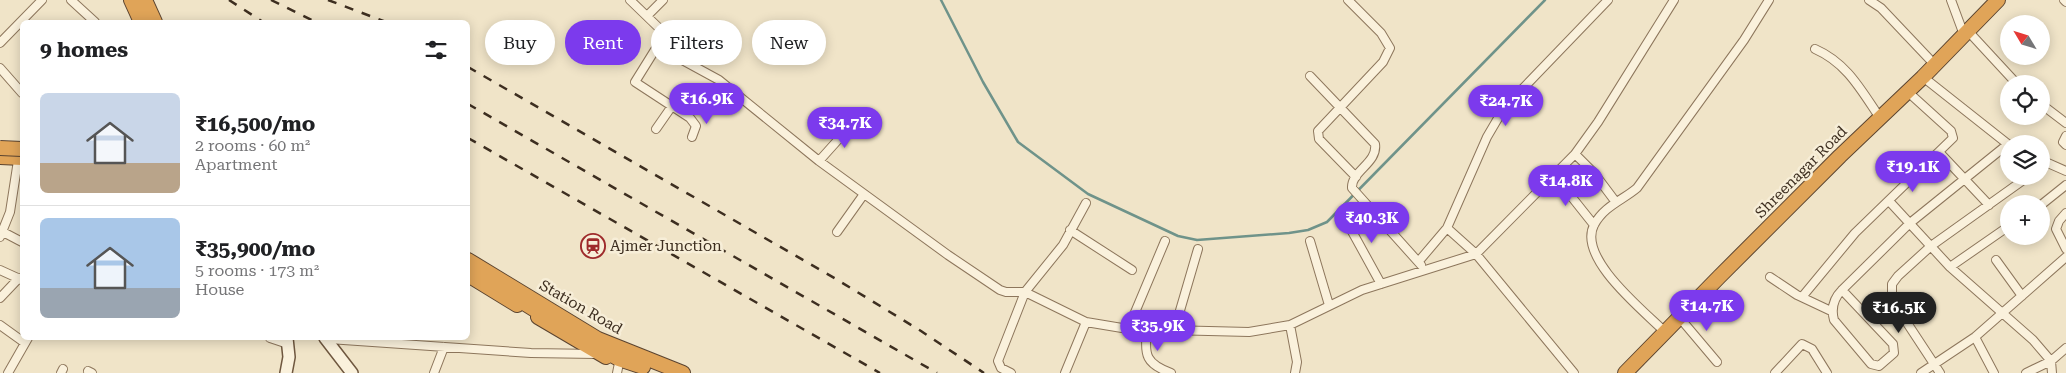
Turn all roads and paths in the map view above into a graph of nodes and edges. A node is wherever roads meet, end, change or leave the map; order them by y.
1 (42, 0) edge
2 (71, 0) edge
3 (131, 0) edge
4 (139, 0) edge
5 (145, 0) edge
6 (630, 0) edge
7 (662, 0) edge
8 (1348, 0) edge
9 (1608, 0) edge
10 (1674, 0) edge
11 (1769, 0) edge
12 (1869, 0) edge
13 (1951, 0) edge
14 (1998, 0) edge
15 (648, 15) junction
16 (22, 20) edge
17 (93, 20) edge
18 (140, 20) edge
19 (148, 20) edge
20 (154, 20) edge
21 (651, 20) edge
22 (20, 23) edge
23 (1966, 33) junction
24 (0, 43) edge
25 (1815, 49) dead end
26 (651, 56) edge
27 (692, 65) edge
28 (1935, 65) junction
29 (0, 68) edge
30 (2008, 75) edge
31 (1310, 76) dead end
32 (1924, 77) junction
33 (20, 91) edge
34 (1908, 92) junction
35 (672, 106) junction
36 (1341, 106) junction
37 (2050, 111) edge
38 (1880, 118) junction
39 (854, 122) dead end
40 (2066, 123) edge
41 (656, 129) dead end
42 (2066, 136) edge
43 (692, 137) dead end
44 (2000, 138) edge
45 (0, 144) edge
46 (2066, 146) edge
47 (0, 148) edge
48 (20, 150) edge
49 (20, 151) edge
50 (20, 151) edge
51 (2000, 151) edge
52 (1939, 152) junction
53 (1575, 154) junction
54 (0, 155) edge
55 (20, 161) edge
56 (819, 161) junction
57 (2050, 165) edge
58 (2066, 171) edge
59 (1555, 176) junction
60 (1356, 177) junction
61 (1965, 179) junction
62 (2066, 184) edge
63 (2017, 185) edge
64 (864, 194) junction
65 (2050, 197) edge
66 (1615, 201) junction
67 (1889, 201) junction
68 (1086, 203) dead end
69 (1989, 205) junction
70 (2066, 214) edge
71 (1343, 215) dead end
72 (1910, 223) junction
73 (1594, 225) junction
74 (1447, 228) junction
75 (1070, 230) junction
76 (837, 232) dead end
77 (2000, 232) edge
78 (1, 235) edge
79 (20, 241) edge
80 (1165, 241) dead end
81 (1310, 241) dead end
82 (1932, 246) junction
83 (2066, 246) edge
84 (1198, 249) dead end
85 (1476, 254) junction
86 (2066, 257) edge
87 (1996, 260) dead end
88 (470, 261) edge
89 (1419, 261) junction
90 (470, 265) edge
91 (1950, 267) junction
92 (1425, 269) junction
93 (0, 270) edge
94 (470, 270) edge
95 (1132, 270) dead end
96 (470, 276) edge
97 (1770, 277) dead end
98 (20, 279) edge
99 (1381, 284) junction
100 (1842, 290) junction
101 (1025, 292) junction
102 (2022, 296) junction
103 (1802, 297) junction
104 (0, 298) edge
105 (1329, 305) junction
106 (1832, 311) junction
107 (2002, 312) junction
108 (1679, 318) junction
109 (1086, 322) junction
110 (0, 325) edge
111 (1290, 325) junction
112 (1128, 329) junction
113 (1147, 331) junction
114 (1174, 331) junction
115 (1665, 332) junction
116 (20, 337) edge
117 (1975, 337) junction
118 (26, 340) edge
119 (328, 340) edge
120 (378, 340) edge
121 (287, 341) edge
122 (404, 341) edge
123 (444, 347) junction
124 (2066, 348) edge
125 (601, 354) junction
126 (2051, 361) junction
127 (1718, 362) dead end
128 (1933, 363) junction
129 (618, 368) edge
130 (1160, 371) edge
131 (1627, 371) edge
132 (8, 373) edge
133 (286, 373) edge
134 (352, 373) edge
135 (434, 373) edge
136 (648, 373) edge
137 (660, 373) edge
138 (672, 373) edge
139 (683, 373) edge
140 (1011, 373) edge
141 (1065, 373) edge
142 (1171, 373) edge
143 (1295, 373) edge
144 (1574, 373) edge
145 (1774, 373) edge
146 (1827, 373) edge
147 (1921, 373) edge
148 (1940, 373) edge
149 (1994, 373) edge
150 (2026, 373) edge
151 (2052, 373) edge

1 - 16 street
2 - 17 street
3 - 18 highway
4 - 19 highway
5 - 20 highway
6 - 15 street
7 - 15 street
8 - 36 street
9 - 74 street
10 - 53 street
11 - 66 street
12 - 28 street
13 - 23 street
14 - 23 highway, Shreenagar Road
15 - 21 street
22 - 24 street
23 - 28 highway, Shreenagar Road
23 - 30 street
25 - 38 street
26 - 35 street
27 - 56 street
28 - 32 highway, Shreenagar Road
29 - 33 street
31 - 36 street
32 - 34 highway, Shreenagar Road
32 - 44 street
34 - 38 highway, Shreenagar Road
34 - 52 street
35 - 41 street
35 - 43 street
36 - 60 street
36 - 60 street
37 - 40 street
38 - 108 highway, Shreenagar Road
39 - 56 street
42 - 46 street
45 - 48 highway
47 - 49 highway, bridge
50 - 54 highway
51 - 61 street
52 - 61 street
52 - 67 street
53 - 59 street
53 - 66 street
55 - 78 street
56 - 64 street
57 - 58 street
59 - 73 street
59 - 85 street
60 - 89 street
61 - 69 street
61 - 72 street
62 - 65 street
63 - 69 street
64 - 76 street
64 - 101 street
66 - 73 street
67 - 72 street
67 - 103 street
68 - 75 street
69 - 82 street
70 - 83 street
71 - 99 street
72 - 82 street
72 - 100 street
73 - 115 street
74 - 85 street
74 - 89 street
75 - 95 street
75 - 101 street
77 - 91 street
78 - 79 street
80 - 112 street
81 - 105 street
82 - 91 street
82 - 128 street
84 - 114 street
85 - 92 street
85 - 144 street
86 - 102 street
87 - 102 street
88 - 139 highway, Station Road
89 - 92 street
90 - 138 highway
91 - 107 street
92 - 99 street
93 - 98 street
94 - 137 highway
96 - 125 highway, Station Road
97 - 103 street
98 - 104 street
99 - 105 street
100 - 106 street
100 - 106 street
101 - 109 street
101 - 140 street
102 - 107 street
103 - 106 street
105 - 111 street
107 - 117 street
107 - 126 street
108 - 115 highway, Shreenagar Road
108 - 127 street
109 - 112 street
109 - 141 street
110 - 116 street
111 - 114 street
111 - 143 street
112 - 113 street
113 - 114 street
113 - 130 street
115 - 131 highway, Shreenagar Road
117 - 128 street
117 - 149 street
118 - 132 street
119 - 134 street
120 - 122 street
121 - 133 street
122 - 123 street
123 - 125 street
123 - 135 street
124 - 126 street
125 - 129 highway, Station Road
126 - 150 street
126 - 151 street
128 - 147 street
128 - 148 street
129 - 136 highway, Station Road
130 - 142 street
145 - 146 street

